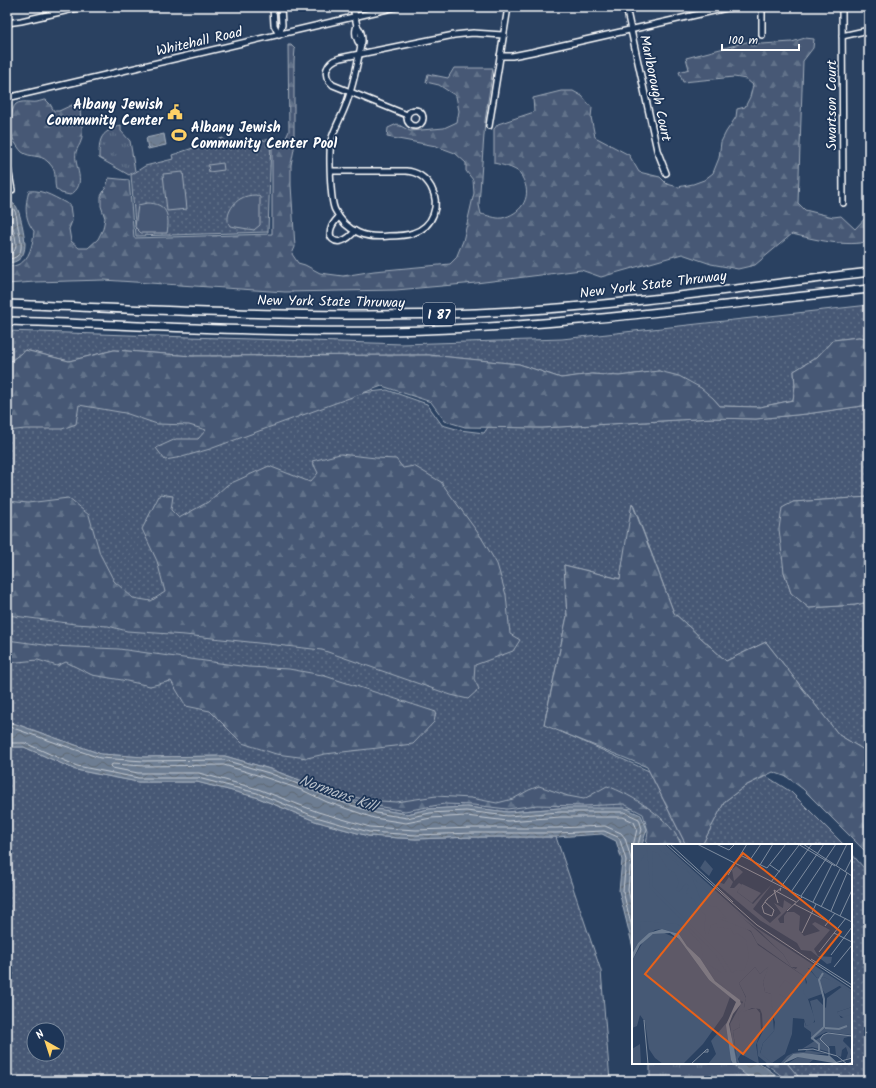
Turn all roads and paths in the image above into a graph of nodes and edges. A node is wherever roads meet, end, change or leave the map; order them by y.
1 (82, 7) edge
2 (273, 7) edge
3 (281, 7) edge
4 (353, 7) edge
5 (396, 7) edge
6 (508, 7) edge
7 (626, 7) edge
8 (731, 7) edge
9 (762, 7) edge
10 (842, 7) edge
11 (69, 8) edge
12 (354, 17) junction
13 (7, 23) edge
14 (631, 29) junction
15 (869, 30) edge
16 (279, 35) junction
17 (503, 35) junction
18 (762, 35) dead end
19 (842, 36) junction
20 (360, 54) junction
21 (500, 56) junction
22 (350, 92) junction
23 (7, 98) edge
24 (407, 115) dead end
25 (489, 126) dead end
26 (7, 163) edge
27 (331, 171) junction
28 (666, 173) dead end
29 (12, 190) dead end
30 (843, 203) dead end
31 (339, 217) junction
32 (355, 231) junction
33 (869, 272) edge
34 (869, 289) edge
35 (7, 304) edge
36 (7, 321) edge

1 - 11 street
2 - 16 street
3 - 16 street
4 - 12 street
5 - 12 street, Whitehall Road
6 - 17 street
7 - 14 street, Marlborough Court
8 - 14 street
9 - 18 street
10 - 19 street, Swartson Court
11 - 13 street
12 - 16 street, Whitehall Road
12 - 20 street
14 - 21 street
14 - 28 street, Marlborough Court
15 - 19 street
16 - 23 street, Whitehall Road
17 - 20 street
17 - 21 street
19 - 30 street, Swartson Court
20 - 22 street
20 - 22 street
21 - 25 street
22 - 24 street
22 - 27 street
26 - 29 street
27 - 31 street
27 - 32 street
31 - 32 street
31 - 32 street
33 - 35 highway, New York State Thruway / I 87
34 - 36 highway, New York State Thruway / I 87

